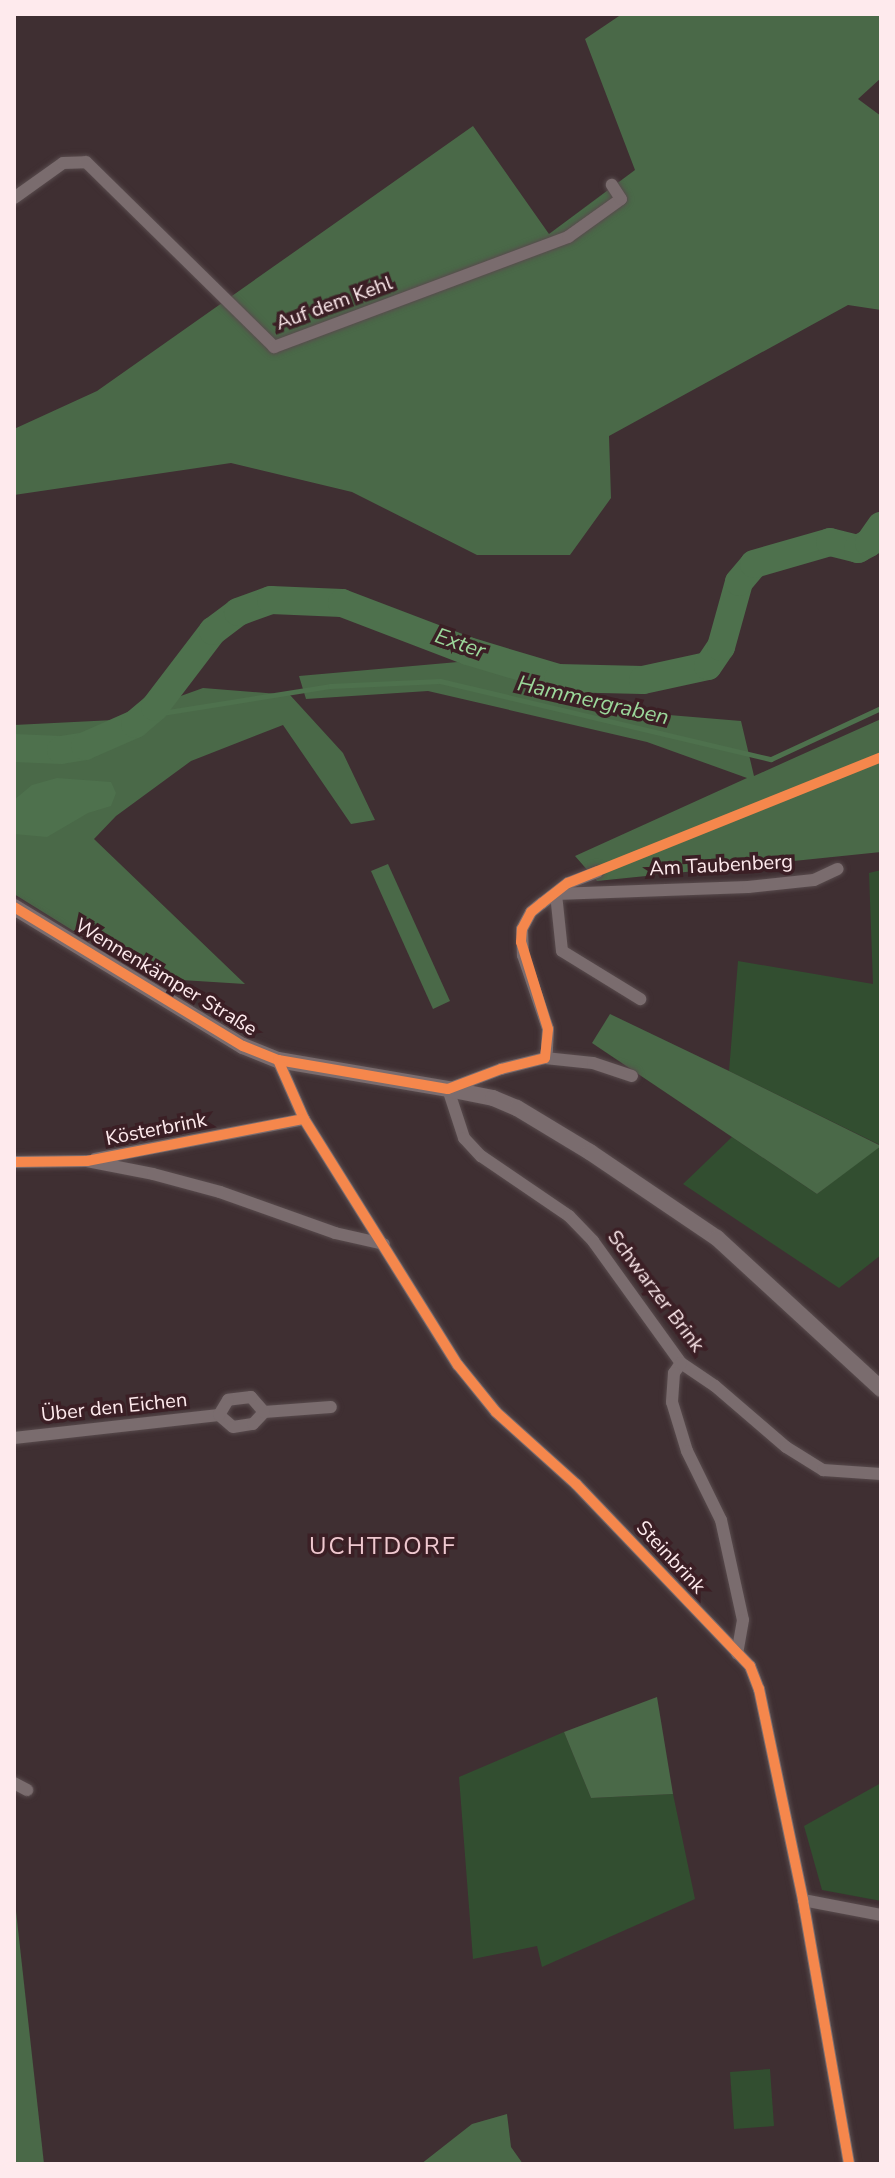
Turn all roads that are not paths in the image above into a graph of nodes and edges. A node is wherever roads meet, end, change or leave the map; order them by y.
1 (612, 185) dead end
2 (14, 198) edge
3 (838, 869) dead end
4 (597, 872) dead end
5 (556, 894) junction
6 (14, 907) edge
7 (640, 999) dead end
8 (545, 1058) junction
9 (278, 1060) junction
10 (632, 1076) dead end
11 (448, 1089) junction
12 (304, 1119) junction
13 (87, 1161) junction
14 (14, 1162) edge
15 (384, 1244) junction
16 (681, 1363) junction
17 (881, 1389) edge
18 (331, 1407) dead end
19 (264, 1412) junction
20 (219, 1415) junction
21 (14, 1438) edge
22 (875, 1474) edge
23 (881, 1481) edge
24 (737, 1653) junction
25 (14, 1783) edge
26 (27, 1790) dead end
27 (803, 1900) junction
28 (881, 1915) edge
29 (849, 2164) edge

1 - 2 street, Auf dem Kehl
3 - 5 street, Am Taubenberg
4 - 5 street
5 - 7 street
5 - 8 street
6 - 9 street, Wennenkämper Straße
8 - 10 street
8 - 11 street
9 - 11 street, Wennenkämper Straße
9 - 12 street, Steinbrink
11 - 16 street, Schwarzer Brink
11 - 17 street, Wennenkämper Straße
12 - 13 street, Kösterbrink
12 - 15 street, Steinbrink
13 - 14 street, Kösterbrink
13 - 15 street, Kösterbrink
15 - 24 street, Steinbrink
16 - 22 street, Schwarzer Brink
16 - 24 street, Steinbrink
18 - 19 street, Über den Eichen
19 - 20 street, Über den Eichen
19 - 20 street, Über den Eichen
20 - 21 street, Über den Eichen
22 - 23 street, Schwarzer Brink
24 - 27 street, Steinbrink
25 - 26 street
27 - 28 street
27 - 29 street, Steinbrink

